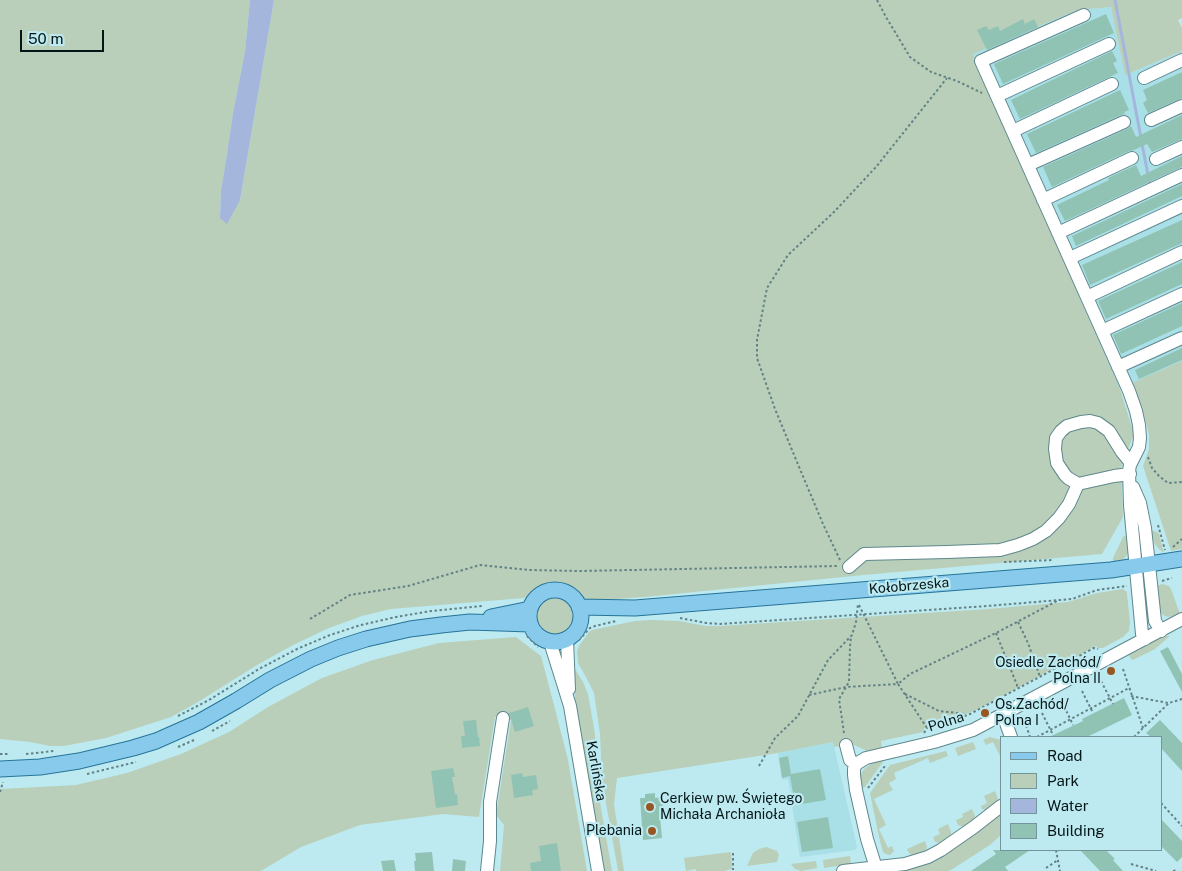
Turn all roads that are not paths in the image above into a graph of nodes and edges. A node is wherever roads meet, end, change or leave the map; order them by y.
1 (1084, 15) dead end
2 (1109, 44) dead end
3 (1182, 60) edge
4 (1144, 78) dead end
5 (1112, 84) dead end
6 (991, 95) junction
7 (1182, 106) edge
8 (1152, 120) dead end
9 (1124, 122) dead end
10 (1013, 131) junction
11 (1182, 147) edge
12 (1132, 158) dead end
13 (1156, 159) dead end
14 (1028, 165) junction
15 (1182, 175) edge
16 (1044, 200) junction
17 (1182, 206) edge
18 (1058, 233) junction
19 (1182, 252) edge
20 (1070, 258) junction
21 (1182, 294) edge
22 (1087, 297) junction
23 (1102, 331) junction
24 (1182, 338) edge
25 (1118, 367) junction
26 (1130, 472) junction
27 (1078, 484) junction
28 (1182, 559) edge
29 (1142, 566) junction
30 (849, 567) road end
31 (530, 609) junction
32 (580, 614) junction
33 (1182, 619) edge
34 (470, 622) junction
35 (530, 624) junction
36 (1161, 631) junction
37 (1145, 639) junction
38 (550, 642) junction
39 (571, 642) junction
40 (570, 706) junction
41 (1002, 715) junction
42 (503, 718) dead end
43 (1011, 736) edge
44 (846, 745) road end
45 (856, 764) junction
46 (2, 774) edge
47 (1000, 807) edge
48 (876, 869) edge
49 (487, 871) edge
50 (598, 871) edge
51 (843, 871) edge

1 - 6 street
2 - 6 street
3 - 4 street
5 - 10 street
6 - 10 street
7 - 8 street
9 - 14 street
10 - 14 street
11 - 13 street
12 - 16 street
14 - 16 street
15 - 18 street
16 - 18 street
17 - 20 street
18 - 20 street
19 - 22 street
20 - 22 street
21 - 23 street
22 - 23 street
23 - 25 street
24 - 25 street
25 - 26 street
26 - 27 street
26 - 27 street
26 - 29 street
27 - 30 street
28 - 29 main road, Kołobrzeska
29 - 32 main road, Kołobrzeska
29 - 36 street
29 - 37 street
31 - 32 main road
31 - 34 main road
31 - 35 main road
32 - 39 main road
33 - 36 street, Polna
34 - 35 main road
34 - 46 main road
35 - 38 main road
36 - 37 street, Polna
37 - 41 street, Polna
38 - 39 main road
38 - 40 street, Karlińska
39 - 40 street, Karlińska
40 - 50 street, Karlińska
41 - 43 street
41 - 45 street, Polna
42 - 49 street
44 - 45 street
45 - 48 street
47 - 48 street
48 - 51 street

